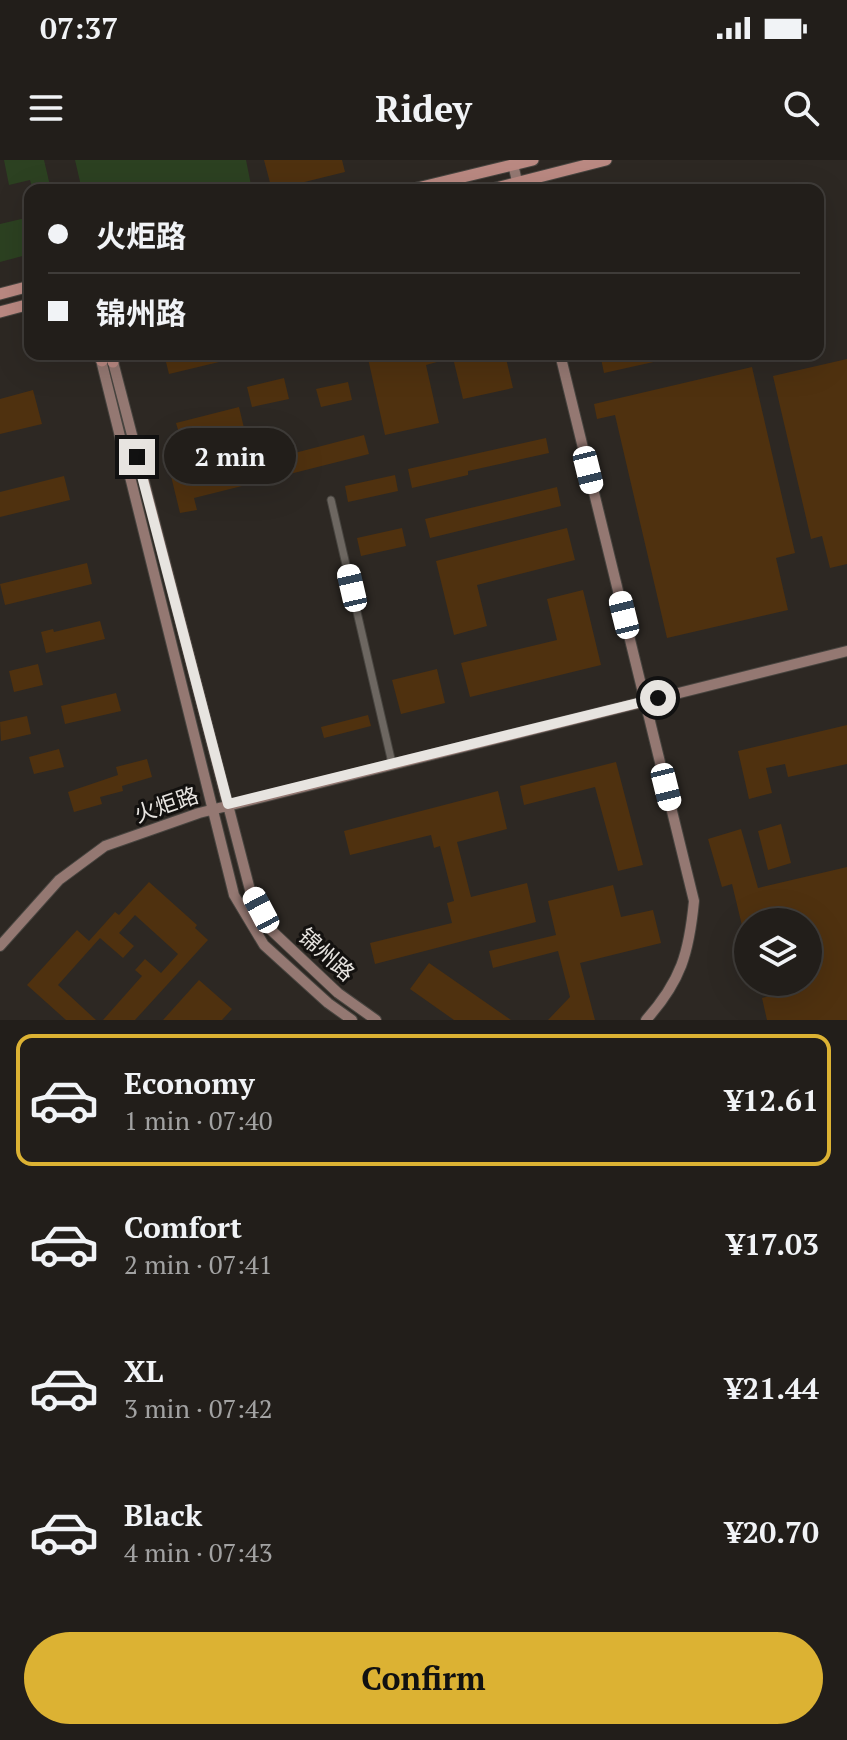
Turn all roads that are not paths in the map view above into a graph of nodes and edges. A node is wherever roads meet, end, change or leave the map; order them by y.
1 (533, 160) edge
2 (606, 160) edge
3 (513, 164) junction
4 (433, 184) edge
5 (518, 184) edge
6 (525, 184) edge
7 (24, 287) edge
8 (0, 294) edge
9 (24, 307) edge
10 (0, 312) edge
11 (107, 360) edge
12 (107, 360) edge
13 (561, 360) edge
14 (331, 500) dead end
15 (847, 651) edge
16 (645, 702) junction
17 (392, 763) junction
18 (228, 804) junction
19 (211, 809) junction
20 (0, 946) edge
21 (352, 1020) edge
22 (376, 1020) edge
23 (646, 1020) edge

1 - 3 main road
2 - 6 main road
3 - 4 main road
3 - 5 main road
7 - 8 main road
9 - 10 main road
11 - 18 main road, 锦州路
12 - 19 main road, 锦州路
13 - 16 main road
14 - 17 street
15 - 16 main road, 火炬路
16 - 17 main road, 火炬路
16 - 23 main road
17 - 18 main road, 火炬路
18 - 19 main road, 火炬路
18 - 22 main road, 锦州路
19 - 20 main road, 火炬路
19 - 21 main road, 锦州路

